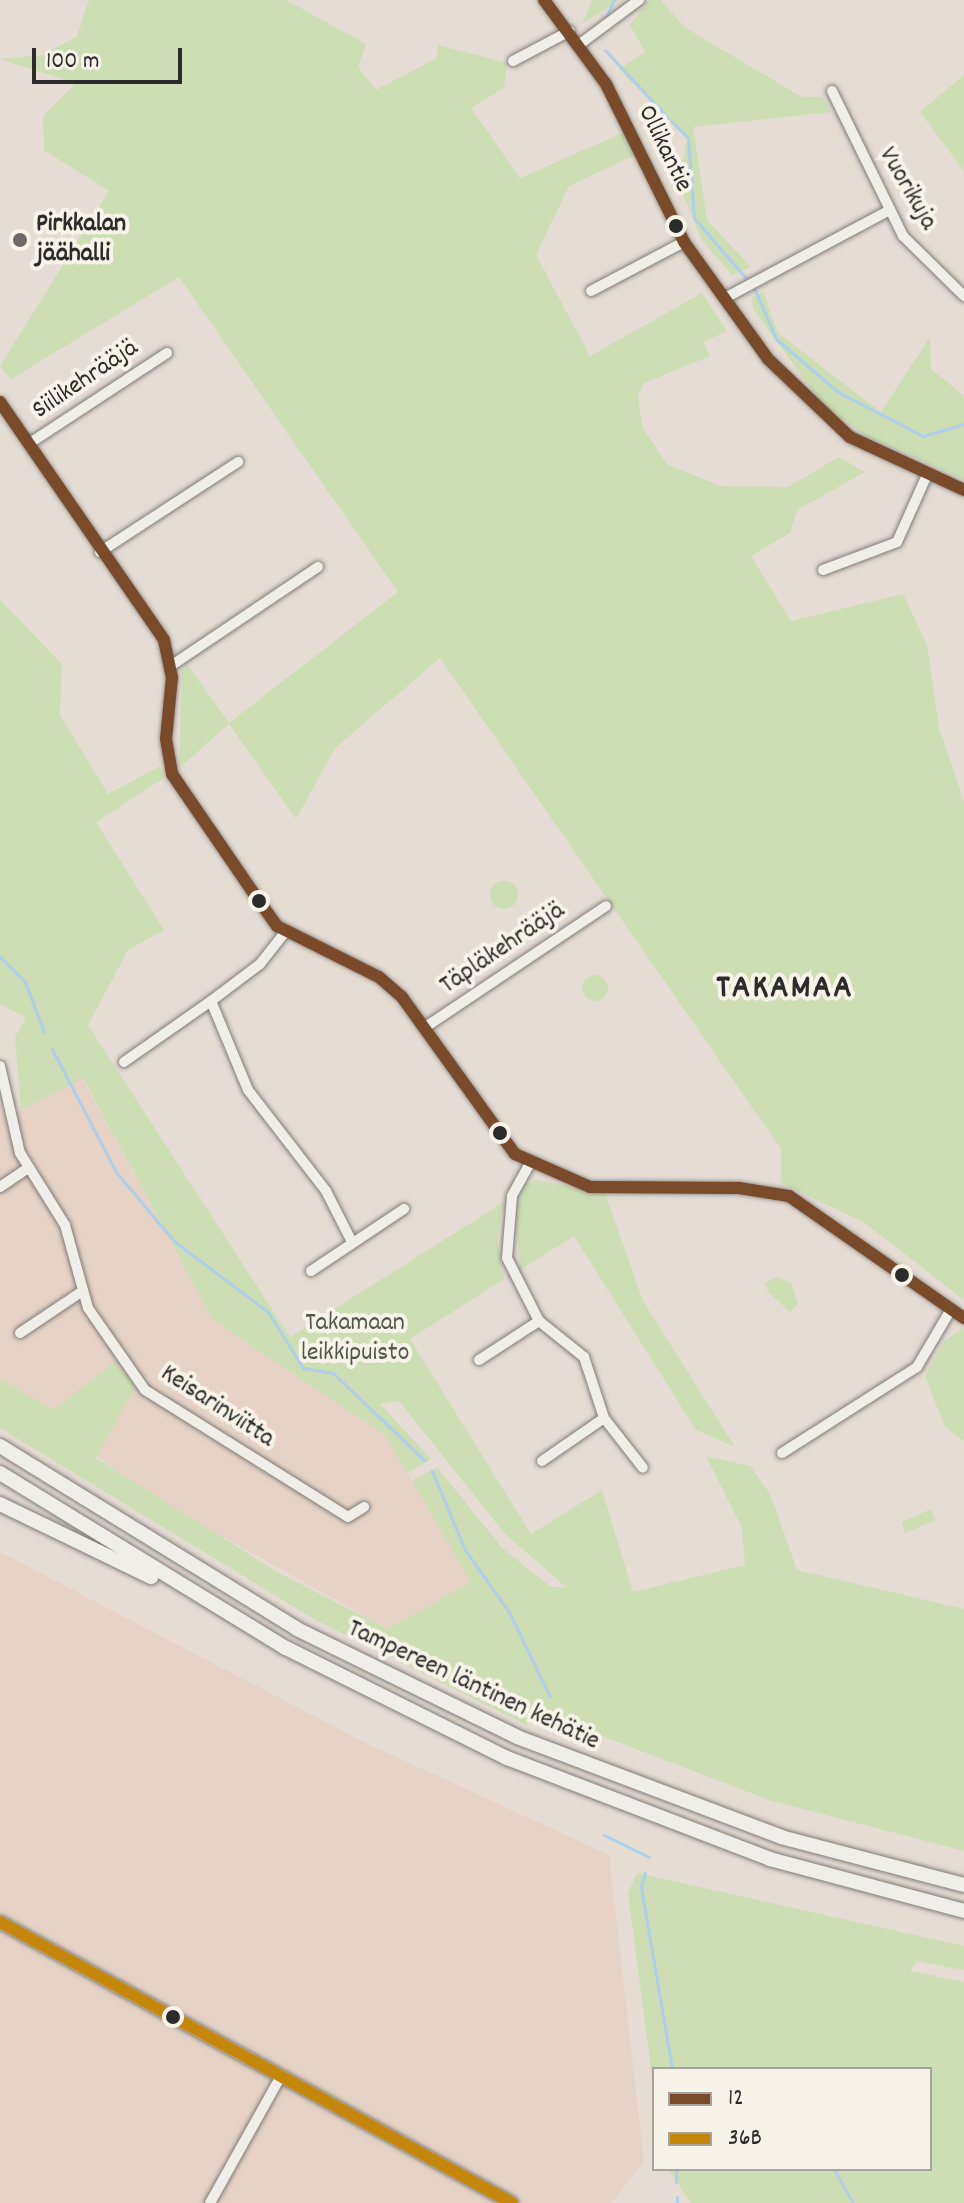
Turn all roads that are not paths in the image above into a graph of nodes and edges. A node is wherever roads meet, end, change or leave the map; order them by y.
1 (544, 0) edge
2 (639, 0) edge
3 (570, 31) junction
4 (580, 44) junction
5 (513, 61) dead end
6 (832, 91) dead end
7 (888, 211) junction
8 (684, 242) junction
9 (591, 291) dead end
10 (964, 296) edge
11 (725, 298) junction
12 (167, 353) dead end
13 (0, 402) edge
14 (30, 443) junction
15 (238, 462) dead end
16 (927, 475) junction
17 (964, 490) edge
18 (100, 552) junction
19 (318, 567) dead end
20 (823, 570) dead end
21 (172, 665) junction
22 (606, 906) dead end
23 (286, 931) junction
24 (211, 1001) junction
25 (424, 1028) junction
26 (124, 1062) dead end
27 (0, 1066) edge
28 (529, 1165) junction
29 (28, 1168) junction
30 (0, 1187) edge
31 (404, 1209) dead end
32 (351, 1240) junction
33 (311, 1271) dead end
34 (81, 1292) junction
35 (950, 1311) junction
36 (964, 1318) edge
37 (539, 1321) junction
38 (20, 1333) dead end
39 (479, 1360) dead end
40 (604, 1418) junction
41 (0, 1446) edge
42 (782, 1453) dead end
43 (542, 1461) dead end
44 (643, 1468) dead end
45 (0, 1473) edge
46 (0, 1504) edge
47 (364, 1507) dead end
48 (208, 1602) junction
49 (964, 1885) edge
50 (964, 1911) edge
51 (0, 1922) edge
52 (281, 2076) junction
53 (210, 2203) edge
54 (512, 2203) edge

1 - 3 street, Ollikantie
2 - 4 street
3 - 4 street, Ollikantie
3 - 5 street
4 - 8 street, Ollikantie
6 - 7 street, Vuorikuja
7 - 10 street, Vuorikuja
7 - 11 street
8 - 9 street
8 - 11 street, Ollikantie
11 - 16 street, Ollikantie
12 - 14 street, Siilikehrääjä
13 - 14 street
14 - 18 street
15 - 18 street
16 - 17 street, Ollikantie
16 - 20 street
18 - 21 street
19 - 21 street
21 - 23 street
22 - 25 street, Täpläkehrääjä
23 - 24 street
23 - 25 street
24 - 26 street
24 - 32 street
25 - 28 street
27 - 29 street, Keisarinviitta
28 - 35 street
28 - 37 street
29 - 30 street
29 - 34 street, Keisarinviitta
31 - 32 street
32 - 33 street
34 - 38 street
34 - 47 street, Keisarinviitta
35 - 36 street
35 - 42 street
37 - 39 street
37 - 40 street
40 - 43 street
40 - 44 street
41 - 49 highway, Tampereen läntinen kehätie
45 - 48 highway, Tampereen läntinen kehätie
46 - 48 highway
48 - 50 highway, Tampereen läntinen kehätie
51 - 52 main road
52 - 53 street
52 - 54 main road

